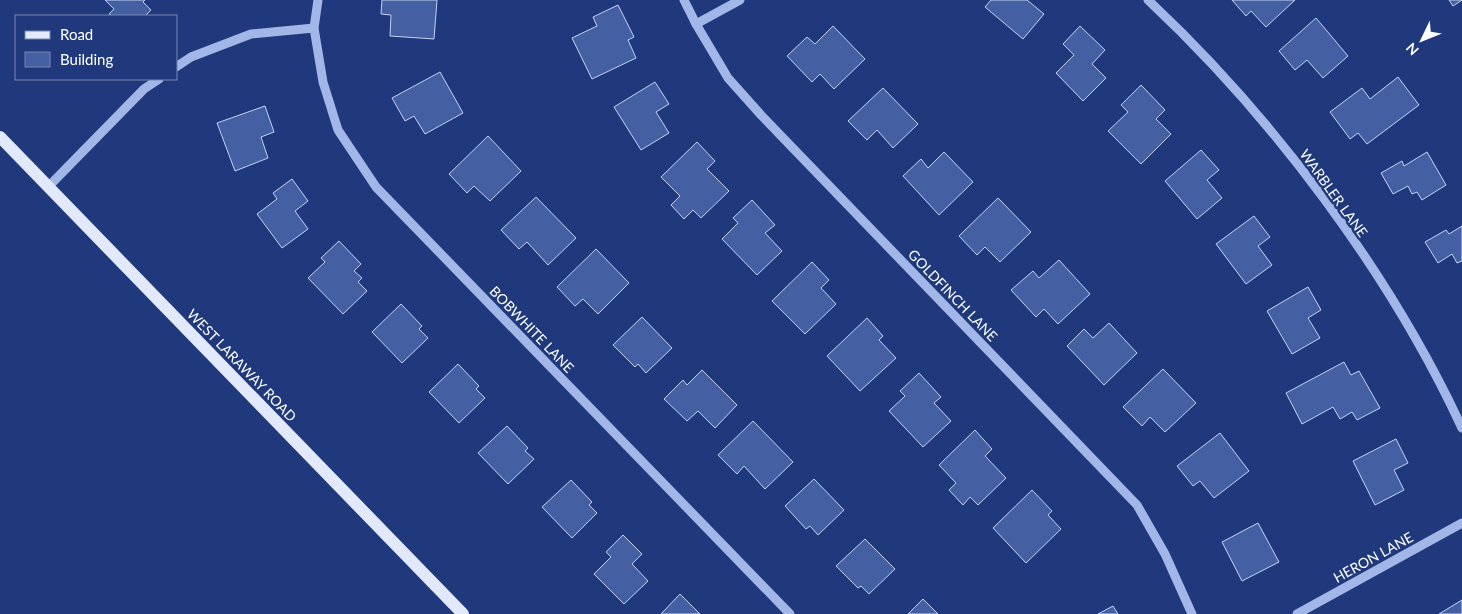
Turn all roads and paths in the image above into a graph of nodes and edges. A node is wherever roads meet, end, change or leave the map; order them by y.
1 (318, 0) edge
2 (684, 0) edge
3 (740, 0) edge
4 (1148, 0) edge
5 (696, 24) junction
6 (314, 28) junction
7 (178, 66) edge
8 (158, 80) edge
9 (0, 137) edge
10 (48, 187) junction
11 (1462, 428) edge
12 (1462, 523) edge
13 (463, 614) edge
14 (790, 614) edge
15 (1192, 614) edge
16 (1297, 614) edge

1 - 6 street, BOBWHITE LANE
2 - 5 street, GOLDFINCH LANE
3 - 5 street
4 - 11 street, WARBLER LANE
5 - 15 street, GOLDFINCH LANE
6 - 7 street
6 - 14 street, BOBWHITE LANE
8 - 10 street
9 - 10 main road, WEST LARAWAY ROAD
10 - 13 main road, WEST LARAWAY ROAD
12 - 16 street, HERON LANE

